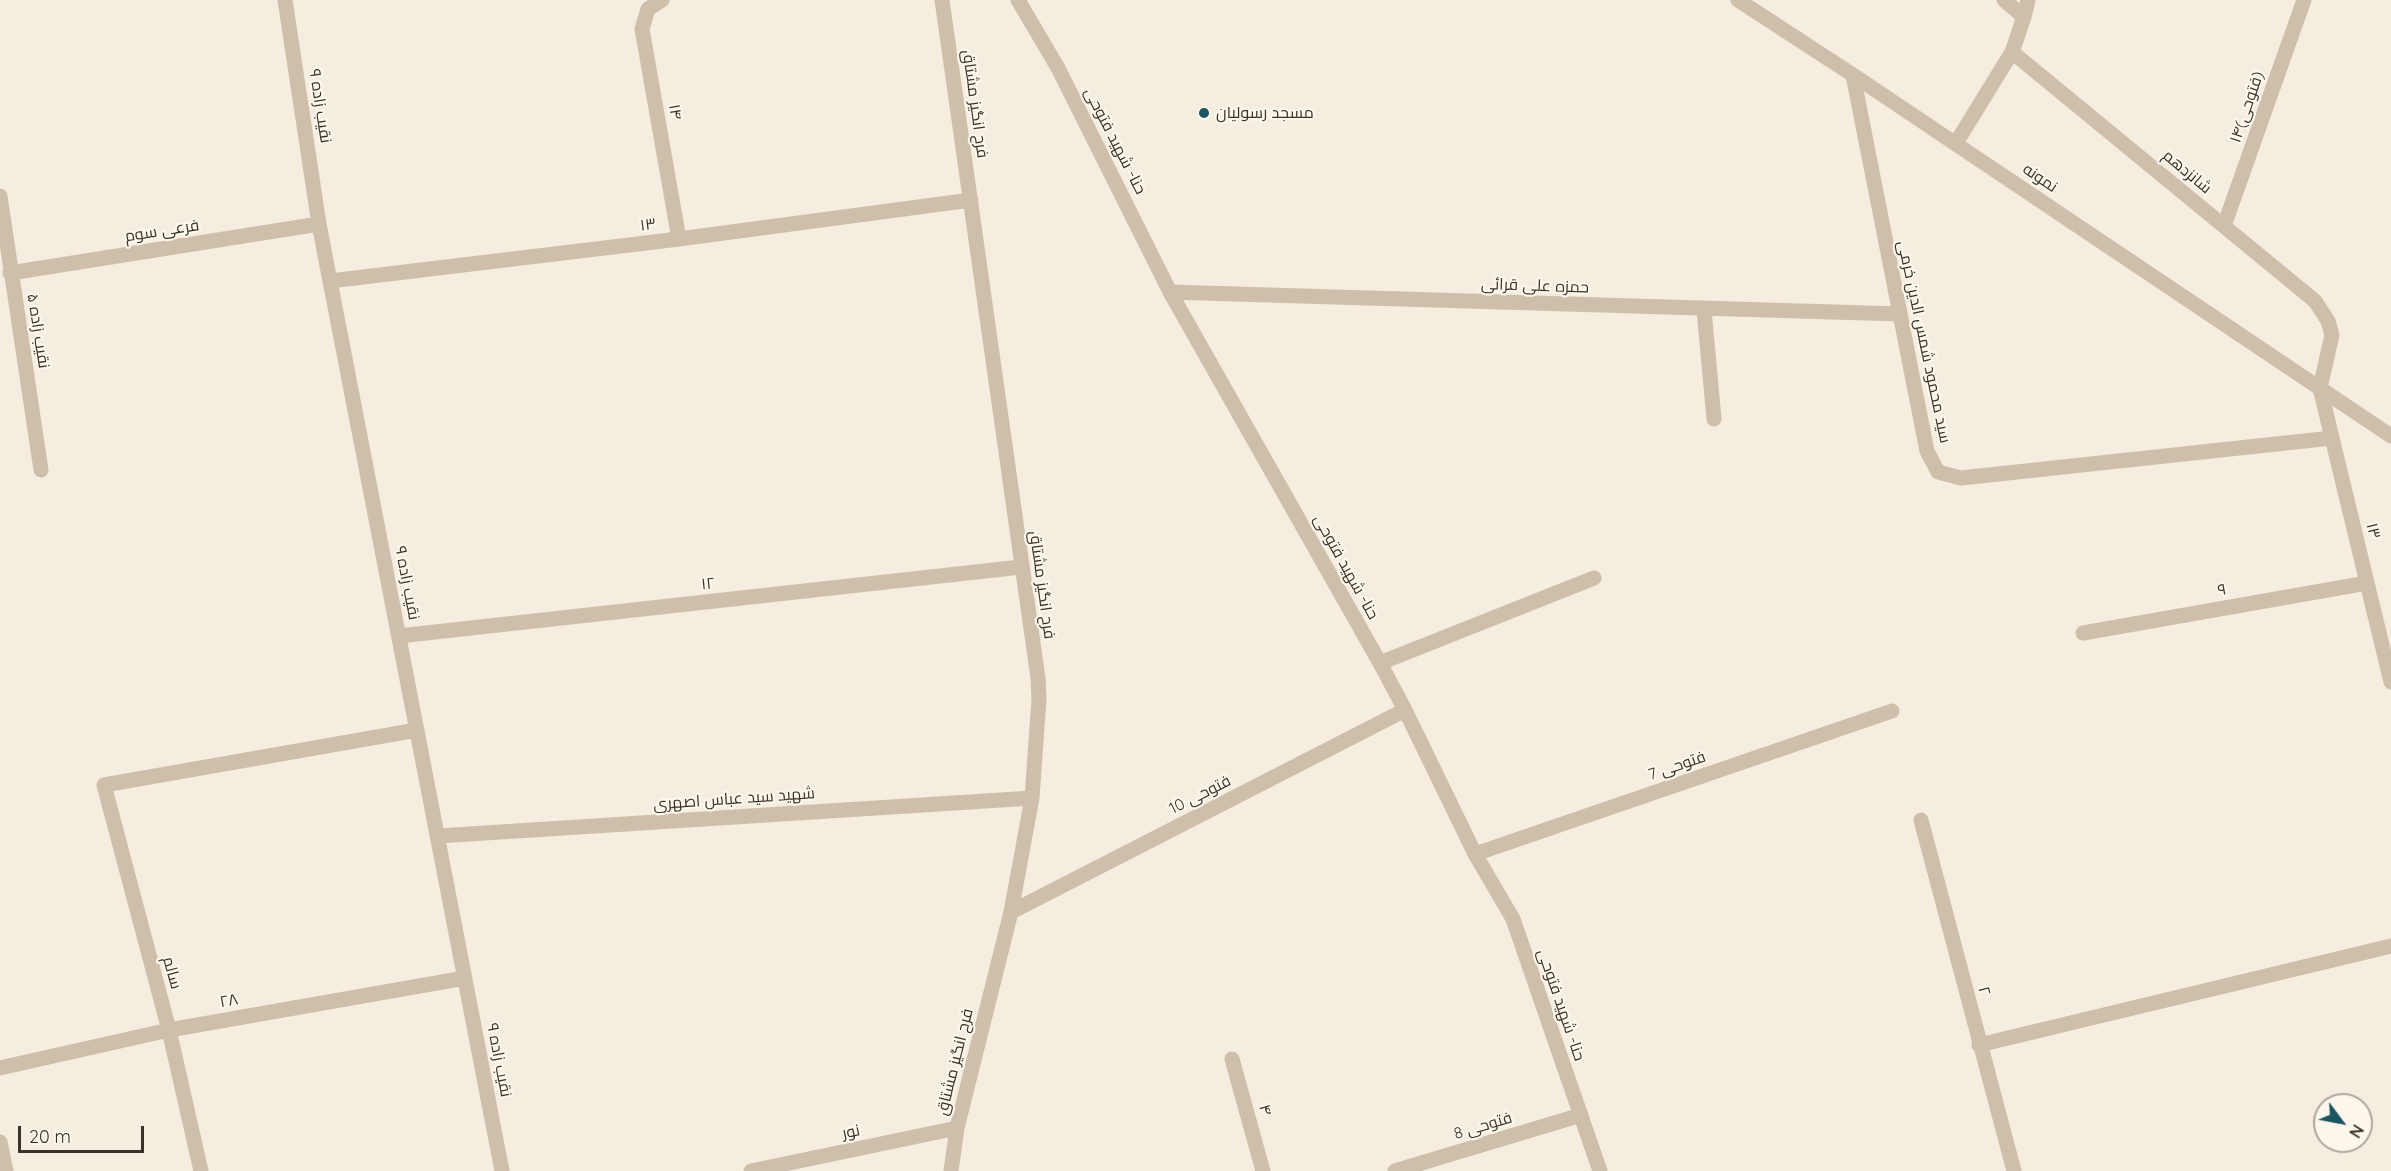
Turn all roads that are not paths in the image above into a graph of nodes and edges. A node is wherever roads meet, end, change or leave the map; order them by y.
1 (285, 0) edge
2 (663, 0) edge
3 (942, 0) edge
4 (1018, 0) edge
5 (1738, 0) edge
6 (2004, 0) edge
7 (2028, 0) edge
8 (2304, 0) edge
9 (2024, 17) junction
10 (2012, 52) junction
11 (1853, 75) junction
12 (1956, 143) junction
13 (0, 196) edge
14 (971, 200) junction
15 (319, 224) junction
16 (2224, 226) junction
17 (679, 239) junction
18 (10, 273) junction
19 (330, 281) junction
20 (1170, 292) junction
21 (1704, 310) junction
22 (1899, 314) junction
23 (2320, 388) junction
24 (1714, 419) dead end
25 (2391, 436) edge
26 (2332, 438) junction
27 (41, 470) dead end
28 (1021, 567) junction
29 (1594, 578) dead end
30 (2367, 583) junction
31 (2083, 633) dead end
32 (399, 636) junction
33 (1380, 663) junction
34 (2391, 682) edge
35 (1405, 710) junction
36 (1892, 711) dead end
37 (417, 730) junction
38 (1032, 798) junction
39 (1921, 820) dead end
40 (438, 836) junction
41 (1474, 854) junction
42 (1011, 912) junction
43 (2391, 946) edge
44 (465, 978) junction
45 (169, 1030) junction
46 (1979, 1045) junction
47 (1232, 1059) dead end
48 (0, 1068) edge
49 (1581, 1115) junction
50 (957, 1128) junction
51 (0, 1142) edge
52 (6, 1171) edge
53 (201, 1171) edge
54 (502, 1171) edge
55 (751, 1171) edge
56 (951, 1171) edge
57 (1263, 1171) edge
58 (1395, 1171) edge
59 (1600, 1171) edge
60 (2014, 1171) edge

1 - 15 street, نقیب زاده ۹
2 - 17 street, ۱۴
3 - 14 street, فرح انگیز مشتاق
4 - 20 street, حنا- شهید فتوحی
5 - 11 street, نمونه
6 - 9 street
7 - 9 street
8 - 16 street, ۱۴(فتوحی)
9 - 10 street
10 - 12 street
10 - 16 street, شانزدهم
11 - 12 street, نمونه
11 - 22 street, سید محمود شمس الدین خرمی
12 - 23 street, نمونه
13 - 18 street, نقیب زاده ۵
14 - 17 street, ۱۳
14 - 28 street, فرح انگیز مشتاق
15 - 18 street, فرعی سوم
15 - 19 street, نقیب زاده ۹
16 - 23 street, شانزدهم
17 - 19 street, ۱۳
18 - 27 street, نقیب زاده ۵
19 - 32 street, نقیب زاده ۹
20 - 21 street, حمزه علی قرائی
20 - 33 street, حنا- شهید فتوحی
21 - 22 street, حمزه علی قرائی
21 - 24 street
22 - 26 street, سید محمود شمس الدین خرمی
23 - 25 street, نمونه
23 - 26 street, ۱۳
26 - 30 street, ۱۳
28 - 32 street, ۱۲
28 - 38 street, فرح انگیز مشتاق
29 - 33 street
30 - 31 street, ۹
30 - 34 street, ۱۳
32 - 37 street, نقیب زاده ۹
33 - 35 street, حنا- شهید فتوحی
35 - 41 street, حنا- شهید فتوحی
35 - 42 street, فتوحی 10
36 - 41 street, فتوحی 7
37 - 40 street, نقیب زاده ۹
37 - 45 street, سالم
38 - 40 street, شهید سید عباس اصهری
38 - 42 street, فرح انگیز مشتاق
39 - 46 street, ۲
40 - 44 street, نقیب زاده ۹
41 - 49 street, حنا- شهید فتوحی
42 - 50 street, فرح انگیز مشتاق
43 - 46 street
44 - 45 street, ۲۸
44 - 54 street, نقیب زاده ۹
45 - 48 street, ۲۸
45 - 53 street, سالم
46 - 60 street, ۲
47 - 57 street, ۴
49 - 58 street, فتوحی 8
49 - 59 street, حنا- شهید فتوحی
50 - 55 street, نور
50 - 56 street, فرح انگیز مشتاق
51 - 52 street

